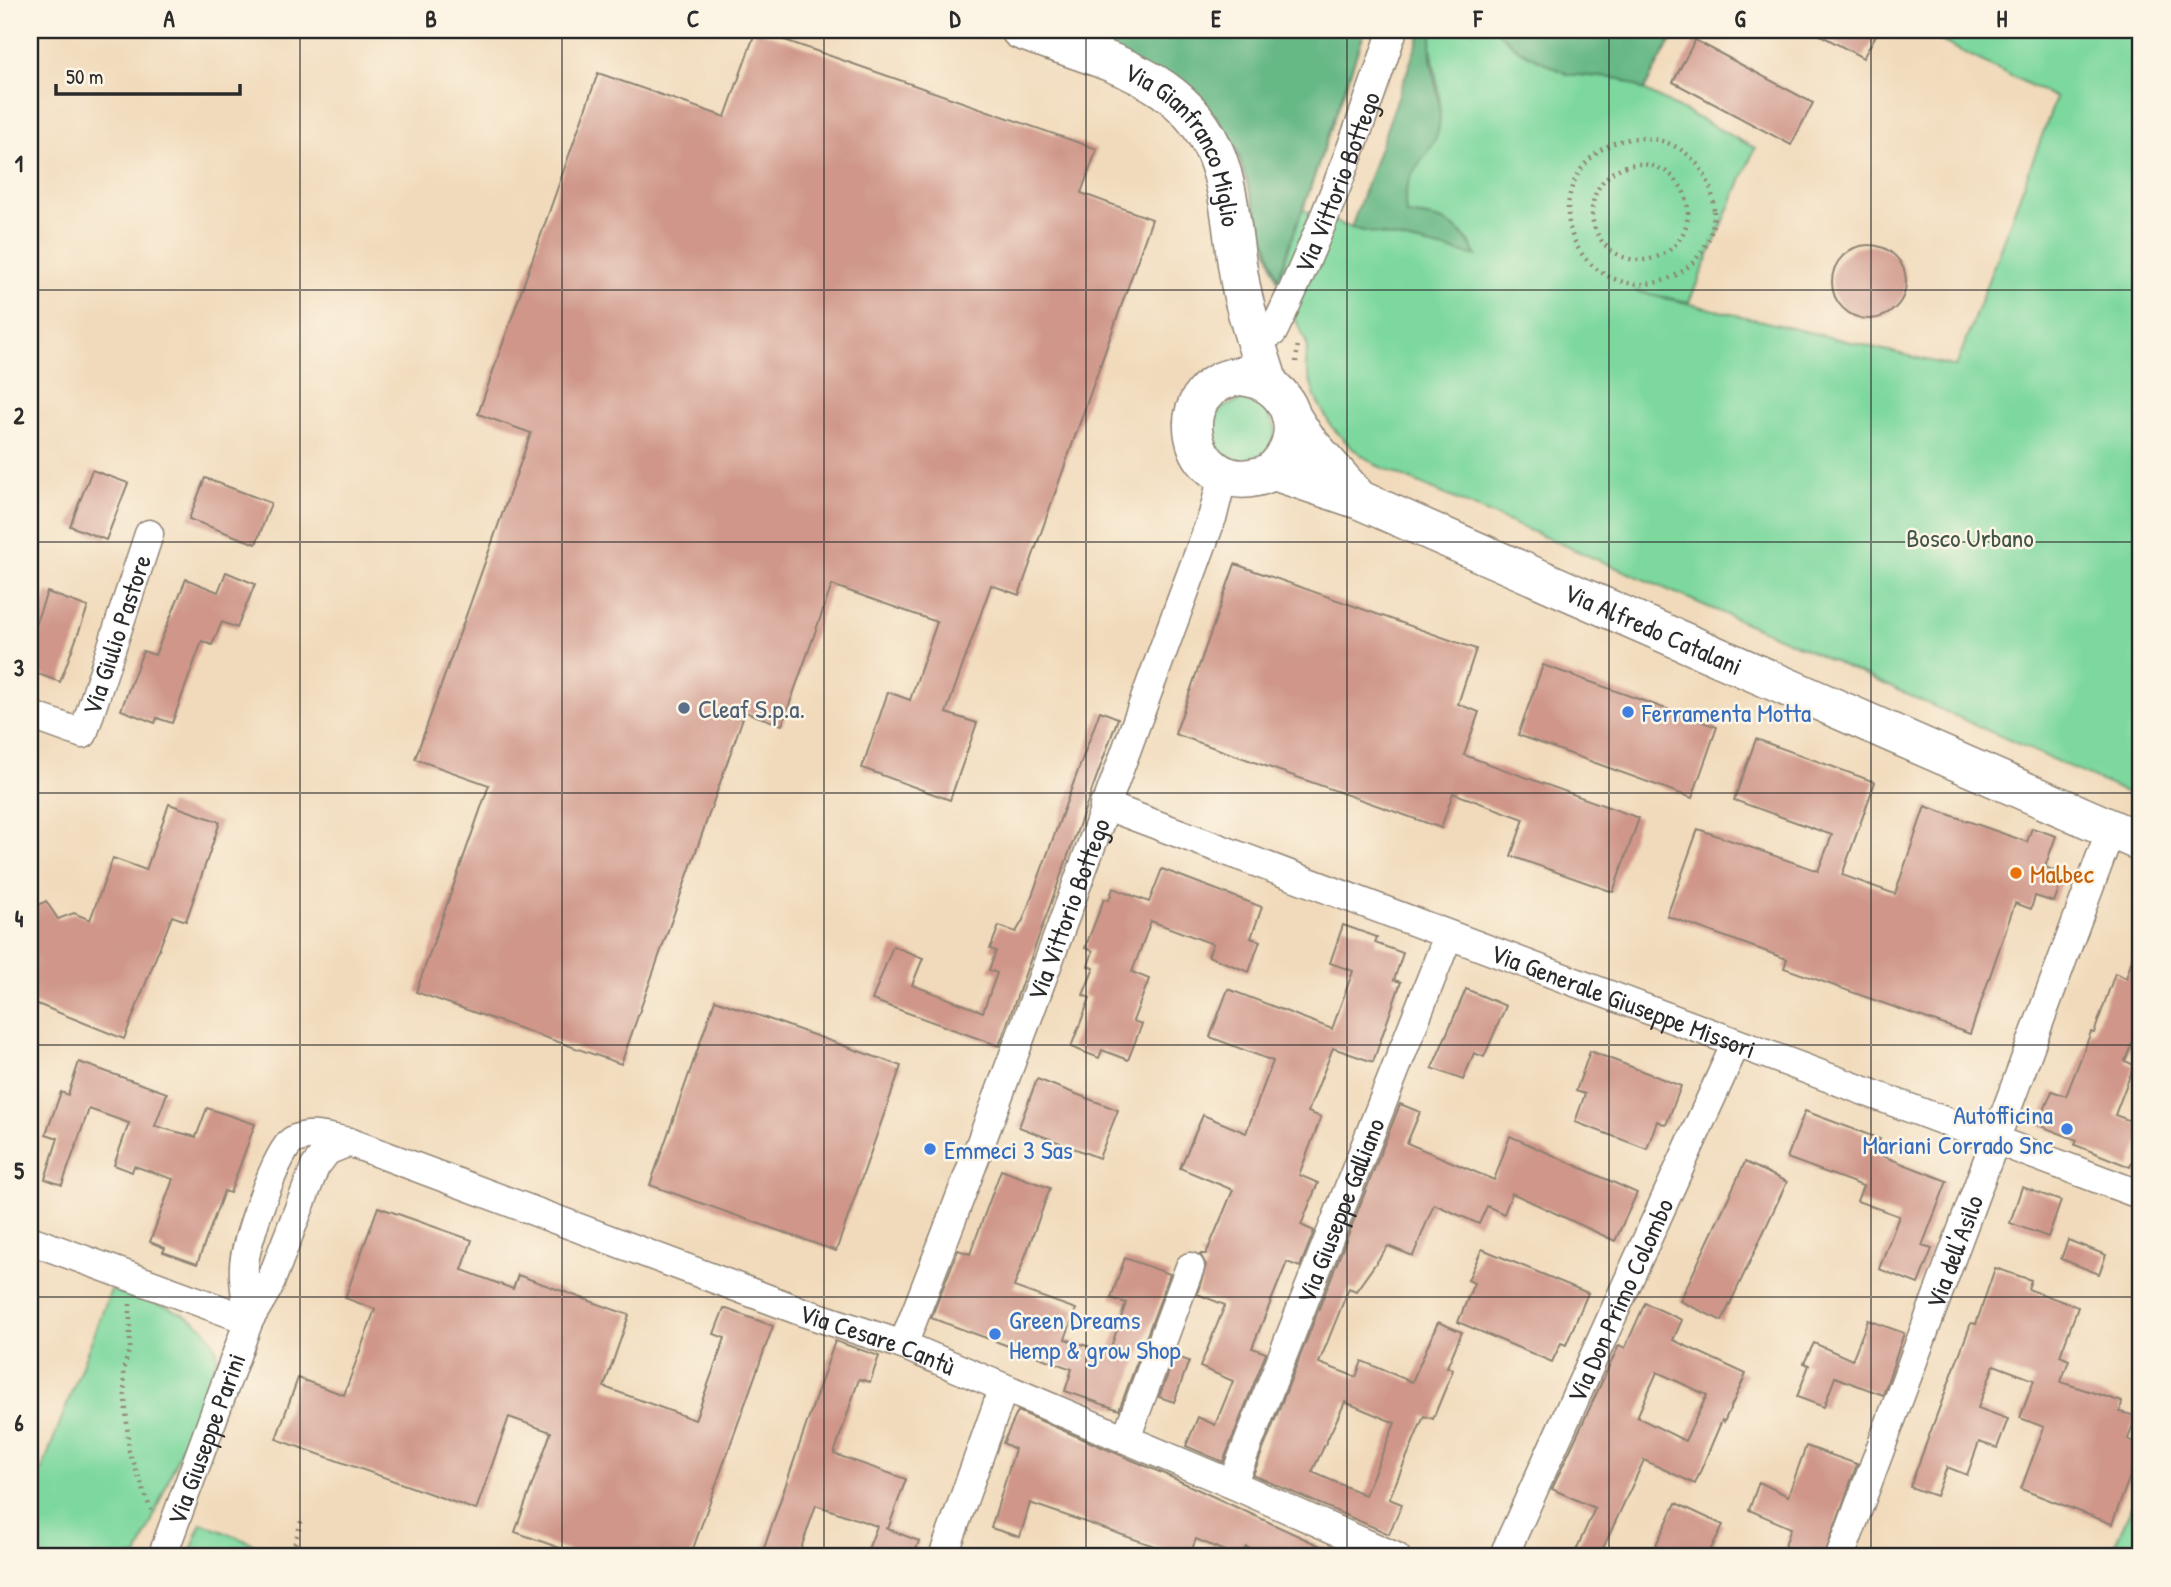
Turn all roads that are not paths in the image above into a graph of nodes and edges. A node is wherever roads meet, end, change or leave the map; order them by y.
1 (1020, 30) edge
2 (1394, 30) edge
3 (1243, 295) junction
4 (1286, 333) road end
5 (1225, 378) junction
6 (1283, 378) junction
7 (1292, 416) junction
8 (1216, 471) junction
9 (1274, 471) junction
10 (1360, 500) junction
11 (149, 534) dead end
12 (30, 715) edge
13 (1104, 805) junction
14 (2126, 836) edge
15 (1448, 936) junction
16 (1736, 1043) junction
17 (349, 1142) joint
18 (1997, 1142) junction
19 (2141, 1195) edge
20 (30, 1240) edge
21 (1190, 1266) dead end
22 (249, 1320) junction
23 (903, 1345) junction
24 (1003, 1389) junction
25 (1125, 1438) junction
26 (1232, 1484) junction
27 (1380, 1554) edge
28 (162, 1557) edge
29 (943, 1557) edge
30 (1503, 1557) edge
31 (1840, 1557) edge

1 - 3 street, Via Gianfranco Miglio
2 - 4 street, Via Vittorio Bottego
3 - 5 street, Via Gianfranco Miglio
3 - 6 street, Via Gianfranco Miglio
5 - 6 street
5 - 8 street
6 - 7 street
7 - 9 street
7 - 10 street, Via Alfredo Catalani
8 - 9 street
8 - 13 street, Via Vittorio Bottego
9 - 10 street, Via Alfredo Catalani
10 - 14 street, Via Alfredo Catalani
11 - 12 street, Via Giulio Pastore
13 - 15 street, Via Generale Giuseppe Missori
13 - 23 street, Via Vittorio Bottego
14 - 18 street, Via dell'Asilo
15 - 16 street, Via Generale Giuseppe Missori
15 - 26 street, Via Giuseppe Galliano
16 - 18 street, Via Generale Giuseppe Missori
16 - 30 street, Via Don Primo Colombo
17 - 22 street, Via Giuseppe Parini
17 - 23 street, Via Cesare Cantù
18 - 19 street, Via Generale Giuseppe Missori
18 - 31 street, Via dell'Asilo
20 - 22 street
21 - 25 street
22 - 28 street, Via Giuseppe Parini
23 - 24 street, Via Cesare Cantù
24 - 25 street, Via Cesare Cantù
24 - 29 street
25 - 26 street, Via Cesare Cantù
26 - 27 street, Via Cesare Cantù

